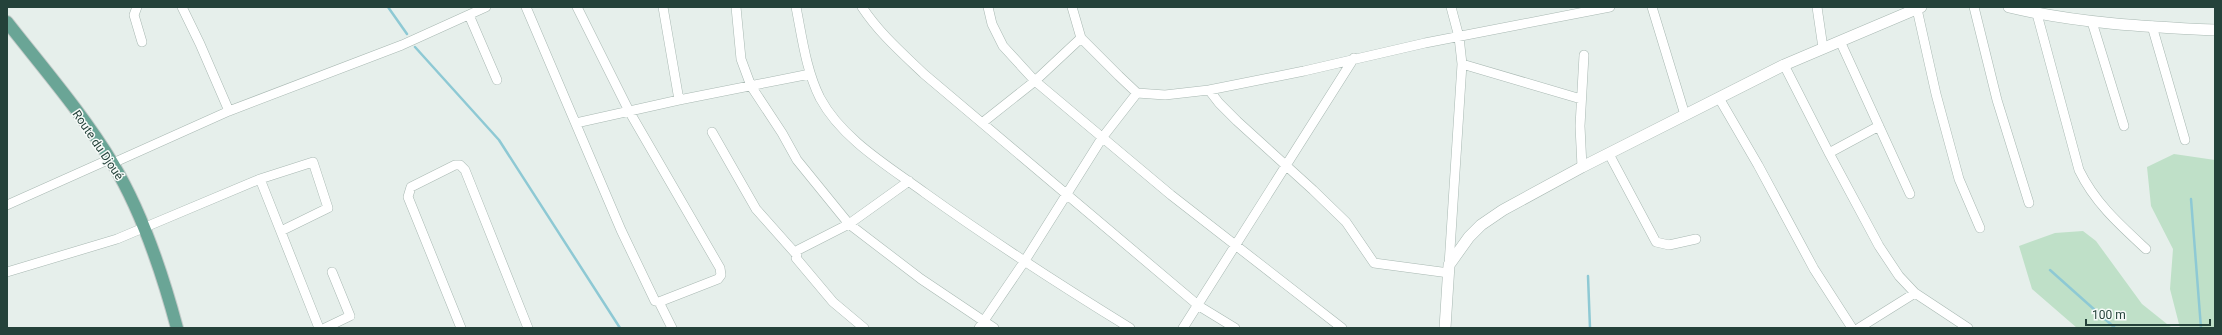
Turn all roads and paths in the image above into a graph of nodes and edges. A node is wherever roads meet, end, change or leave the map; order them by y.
1 (137, 7) edge
2 (182, 7) edge
3 (486, 7) edge
4 (526, 7) edge
5 (578, 7) edge
6 (663, 7) edge
7 (736, 7) edge
8 (796, 7) edge
9 (862, 7) edge
10 (988, 7) edge
11 (1072, 7) edge
12 (1451, 7) edge
13 (1610, 7) edge
14 (1652, 7) edge
15 (1816, 7) edge
16 (1974, 7) edge
17 (2009, 7) edge
18 (1919, 8) edge
19 (1591, 9) edge
20 (2037, 14) junction
21 (469, 15) junction
22 (7, 22) edge
23 (2092, 22) junction
24 (2152, 26) junction
25 (2214, 32) edge
26 (1459, 37) junction
27 (1081, 38) junction
28 (1840, 41) junction
29 (142, 42) dead end
30 (1823, 48) junction
31 (1584, 55) dead end
32 (1354, 58) junction
33 (1462, 64) junction
34 (1784, 65) junction
35 (810, 74) junction
36 (497, 80) dead end
37 (1035, 81) junction
38 (751, 86) junction
39 (1209, 90) junction
40 (1137, 93) junction
41 (1719, 98) junction
42 (1581, 99) junction
43 (679, 100) junction
44 (229, 111) junction
45 (629, 111) junction
46 (1685, 115) junction
47 (576, 123) junction
48 (982, 123) junction
49 (1879, 126) junction
50 (2124, 126) dead end
51 (712, 132) dead end
52 (1102, 138) junction
53 (2185, 140) dead end
54 (1829, 153) junction
55 (1609, 154) junction
56 (111, 161) junction
57 (1285, 166) junction
58 (1582, 167) junction
59 (260, 179) junction
60 (909, 181) junction
61 (1067, 194) junction
62 (1910, 194) dead end
63 (2029, 203) dead end
64 (7, 205) edge
65 (849, 224) junction
66 (144, 227) junction
67 (1980, 228) dead end
68 (281, 230) junction
69 (1696, 239) dead end
70 (1235, 246) junction
71 (2146, 249) dead end
72 (796, 254) junction
73 (1024, 262) junction
74 (1449, 269) junction
75 (7, 272) edge
76 (332, 272) dead end
77 (1915, 293) junction
78 (660, 302) junction
79 (1199, 306) junction
80 (981, 325) edge
81 (177, 328) edge
82 (319, 328) edge
83 (325, 328) edge
84 (461, 328) edge
85 (528, 328) edge
86 (672, 328) edge
87 (864, 328) edge
88 (994, 328) edge
89 (1130, 328) edge
90 (1183, 328) edge
91 (1235, 328) edge
92 (1342, 328) edge
93 (1445, 328) edge
94 (1852, 328) edge
95 (1859, 328) edge
96 (1967, 328) edge

1 - 29 street
2 - 44 street
3 - 21 street
4 - 47 street
5 - 45 street
6 - 43 street
7 - 38 street
8 - 35 street
9 - 48 street
10 - 37 street
11 - 27 street
12 - 26 street
13 - 19 street
14 - 46 street
15 - 30 street
16 - 63 street
17 - 20 street
18 - 28 street
18 - 67 street
19 - 26 street
20 - 23 street
20 - 71 street
21 - 36 street
21 - 44 street
22 - 56 main road, Route du Djoué
23 - 24 street
23 - 50 street
24 - 25 street
24 - 53 street
26 - 32 street
26 - 33 street
27 - 37 street
27 - 40 street
28 - 30 street
28 - 49 street
30 - 34 street
31 - 42 street
32 - 39 street
32 - 57 street
33 - 42 street
33 - 74 street
34 - 41 street
34 - 54 street
35 - 38 street
35 - 60 street
37 - 48 street
37 - 52 street
38 - 43 street
38 - 65 street
39 - 40 street
39 - 57 street
40 - 52 street
41 - 46 street
41 - 94 street
42 - 58 street
43 - 45 street
44 - 56 street
45 - 47 street
45 - 78 street
46 - 55 street
47 - 78 street
48 - 61 street
49 - 54 street
49 - 62 street
51 - 72 street
52 - 61 street
52 - 70 street
54 - 77 street
55 - 58 street
55 - 69 street
56 - 64 street
56 - 66 main road, Route du Djoué
57 - 70 street
57 - 74 street
58 - 74 street
59 - 66 street
59 - 68 street
59 - 68 street
60 - 65 street
60 - 73 street
61 - 73 street
61 - 79 street
65 - 72 street
65 - 80 street
66 - 75 street
66 - 81 main road, Route du Djoué
68 - 82 street
70 - 79 street
70 - 92 street
72 - 87 street
73 - 80 street
73 - 89 street
74 - 93 street
76 - 83 street
77 - 95 street
77 - 96 street
78 - 86 street
79 - 90 street
79 - 91 street
80 - 88 street
84 - 85 street

